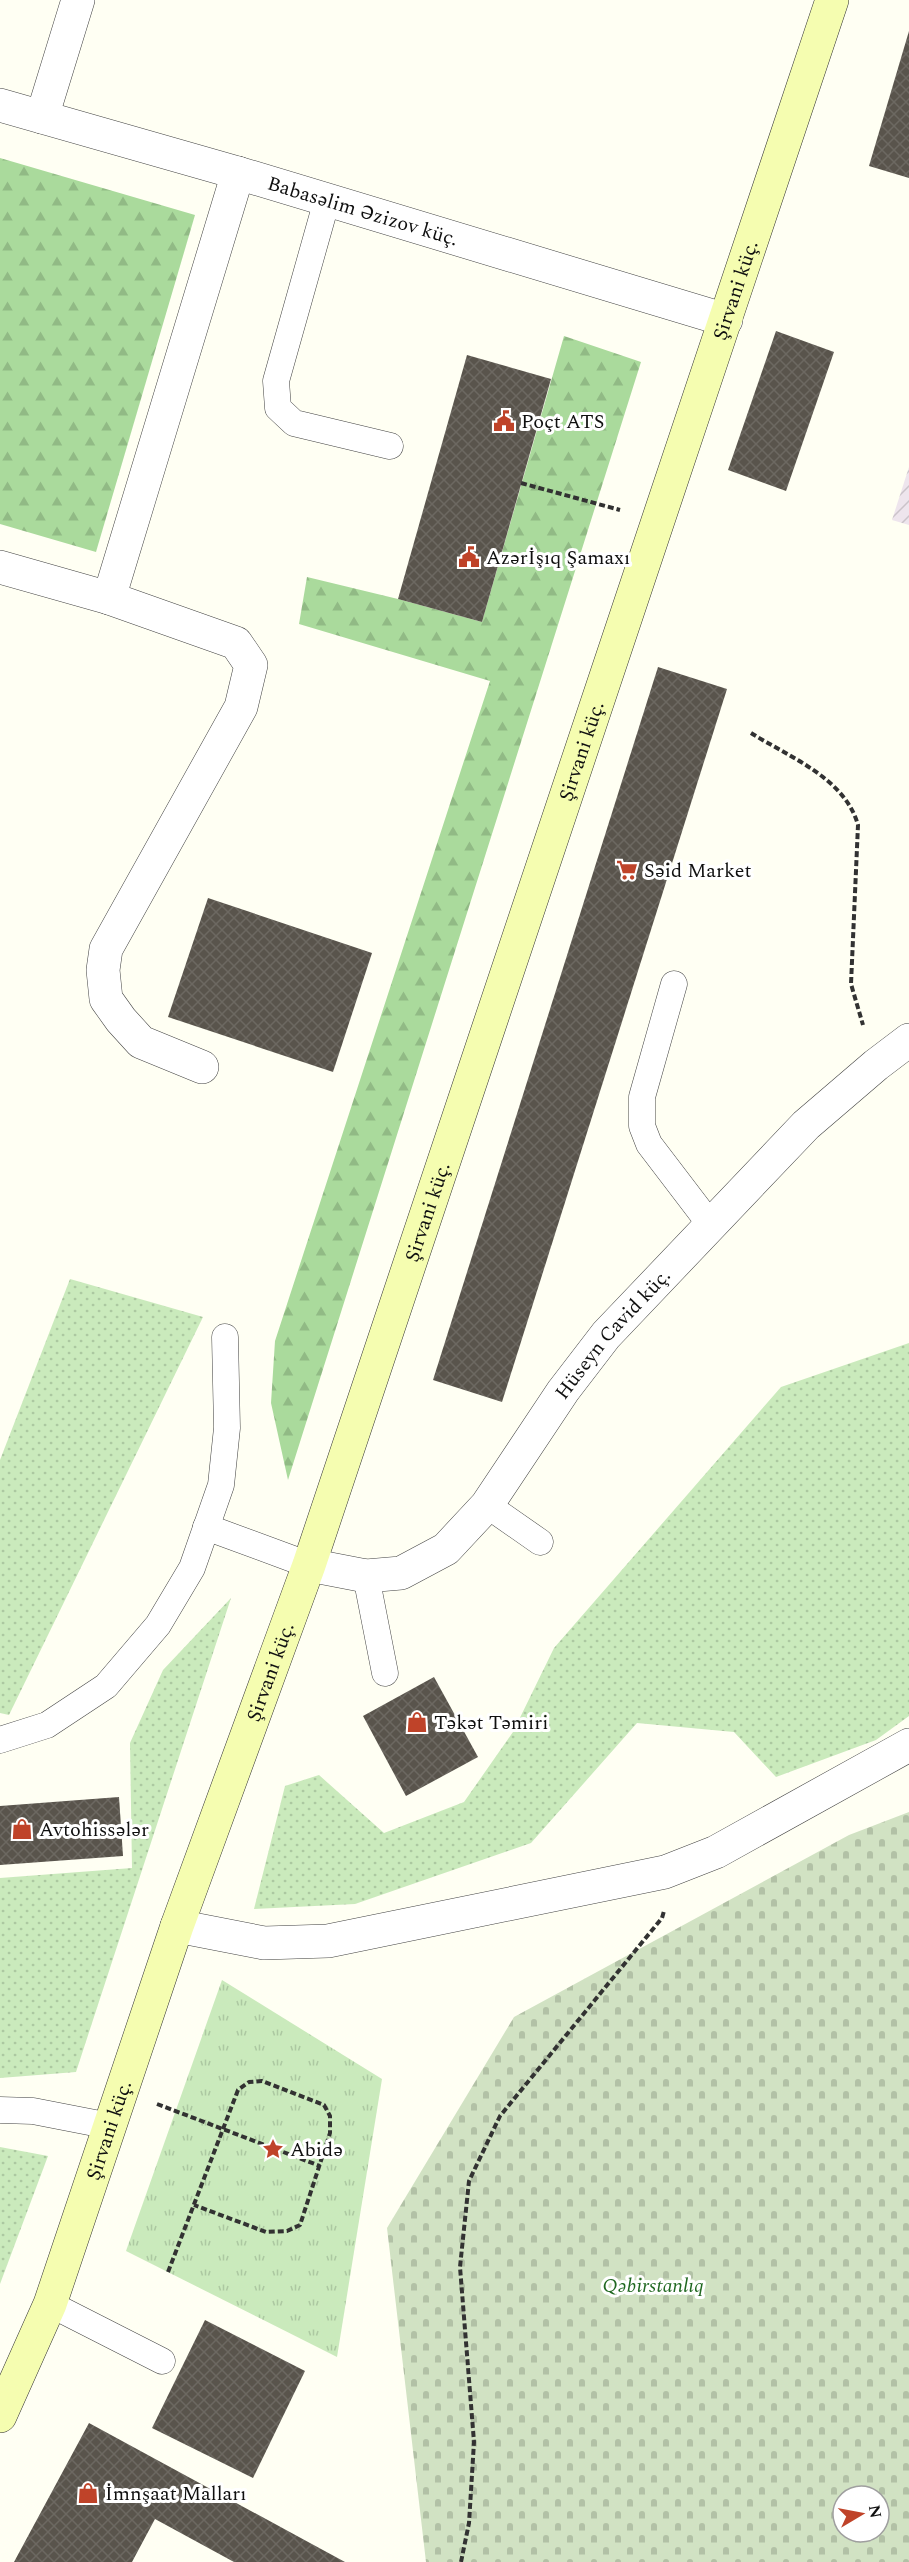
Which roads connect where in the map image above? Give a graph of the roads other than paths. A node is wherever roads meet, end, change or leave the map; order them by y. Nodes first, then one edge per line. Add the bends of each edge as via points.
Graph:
1 (78, 0) edge
2 (832, 0) edge
3 (0, 105) edge
4 (42, 117) junction
5 (238, 173) junction
6 (327, 200) junction
7 (726, 320) junction
8 (390, 446) dead end
9 (0, 567) edge
10 (109, 598) junction
11 (674, 984) dead end
12 (909, 1040) edge
13 (202, 1067) dead end
14 (710, 1224) junction
15 (225, 1337) dead end
16 (487, 1505) junction
17 (206, 1527) junction
18 (540, 1542) dead end
19 (309, 1565) junction
20 (366, 1576) junction
21 (385, 1672) dead end
22 (0, 1740) edge
23 (909, 1745) edge
24 (177, 1926) junction
25 (0, 2110) edge
26 (110, 2126) junction
27 (50, 2304) junction
28 (162, 2361) dead end
29 (0, 2416) edge

1 - 4 street
2 - 7 main road, Şirvani küç.
3 - 4 street, Babasəlim Əzizov küç.
4 - 5 street, Babasəlim Əzizov küç.
5 - 6 street, Babasəlim Əzizov küç.
5 - 10 street
6 - 7 street, Babasəlim Əzizov küç.
6 - 8 lane via 276,381 278,408 294,423
7 - 19 main road, Şirvani küç.
9 - 10 street
10 - 13 street via 236,643 251,664 241,707 106,949 103,970 106,999 141,1042
11 - 14 lane via 642,1097 642,1126 649,1144
12 - 14 street, Hüseyn Cavid küç. via 806,1125
14 - 16 street, Hüseyn Cavid küç. via 606,1335 563,1391
15 - 17 lane via 227,1428 221,1485
16 - 18 lane
16 - 20 street, Hüseyn Cavid küç. via 446,1549 401,1573
17 - 19 lane
17 - 22 lane via 192,1568 158,1625 106,1686 48,1725
19 - 20 street, Hüseyn Cavid küç.
19 - 24 main road, Şirvani küç.
20 - 21 lane
23 - 24 street via 716,1852 665,1872 328,1941 264,1943
24 - 26 main road, Şirvani küç.
25 - 26 lane via 33,2111
26 - 27 main road, Şirvani küç.
27 - 28 lane
27 - 29 main road, Şirvani küç.

